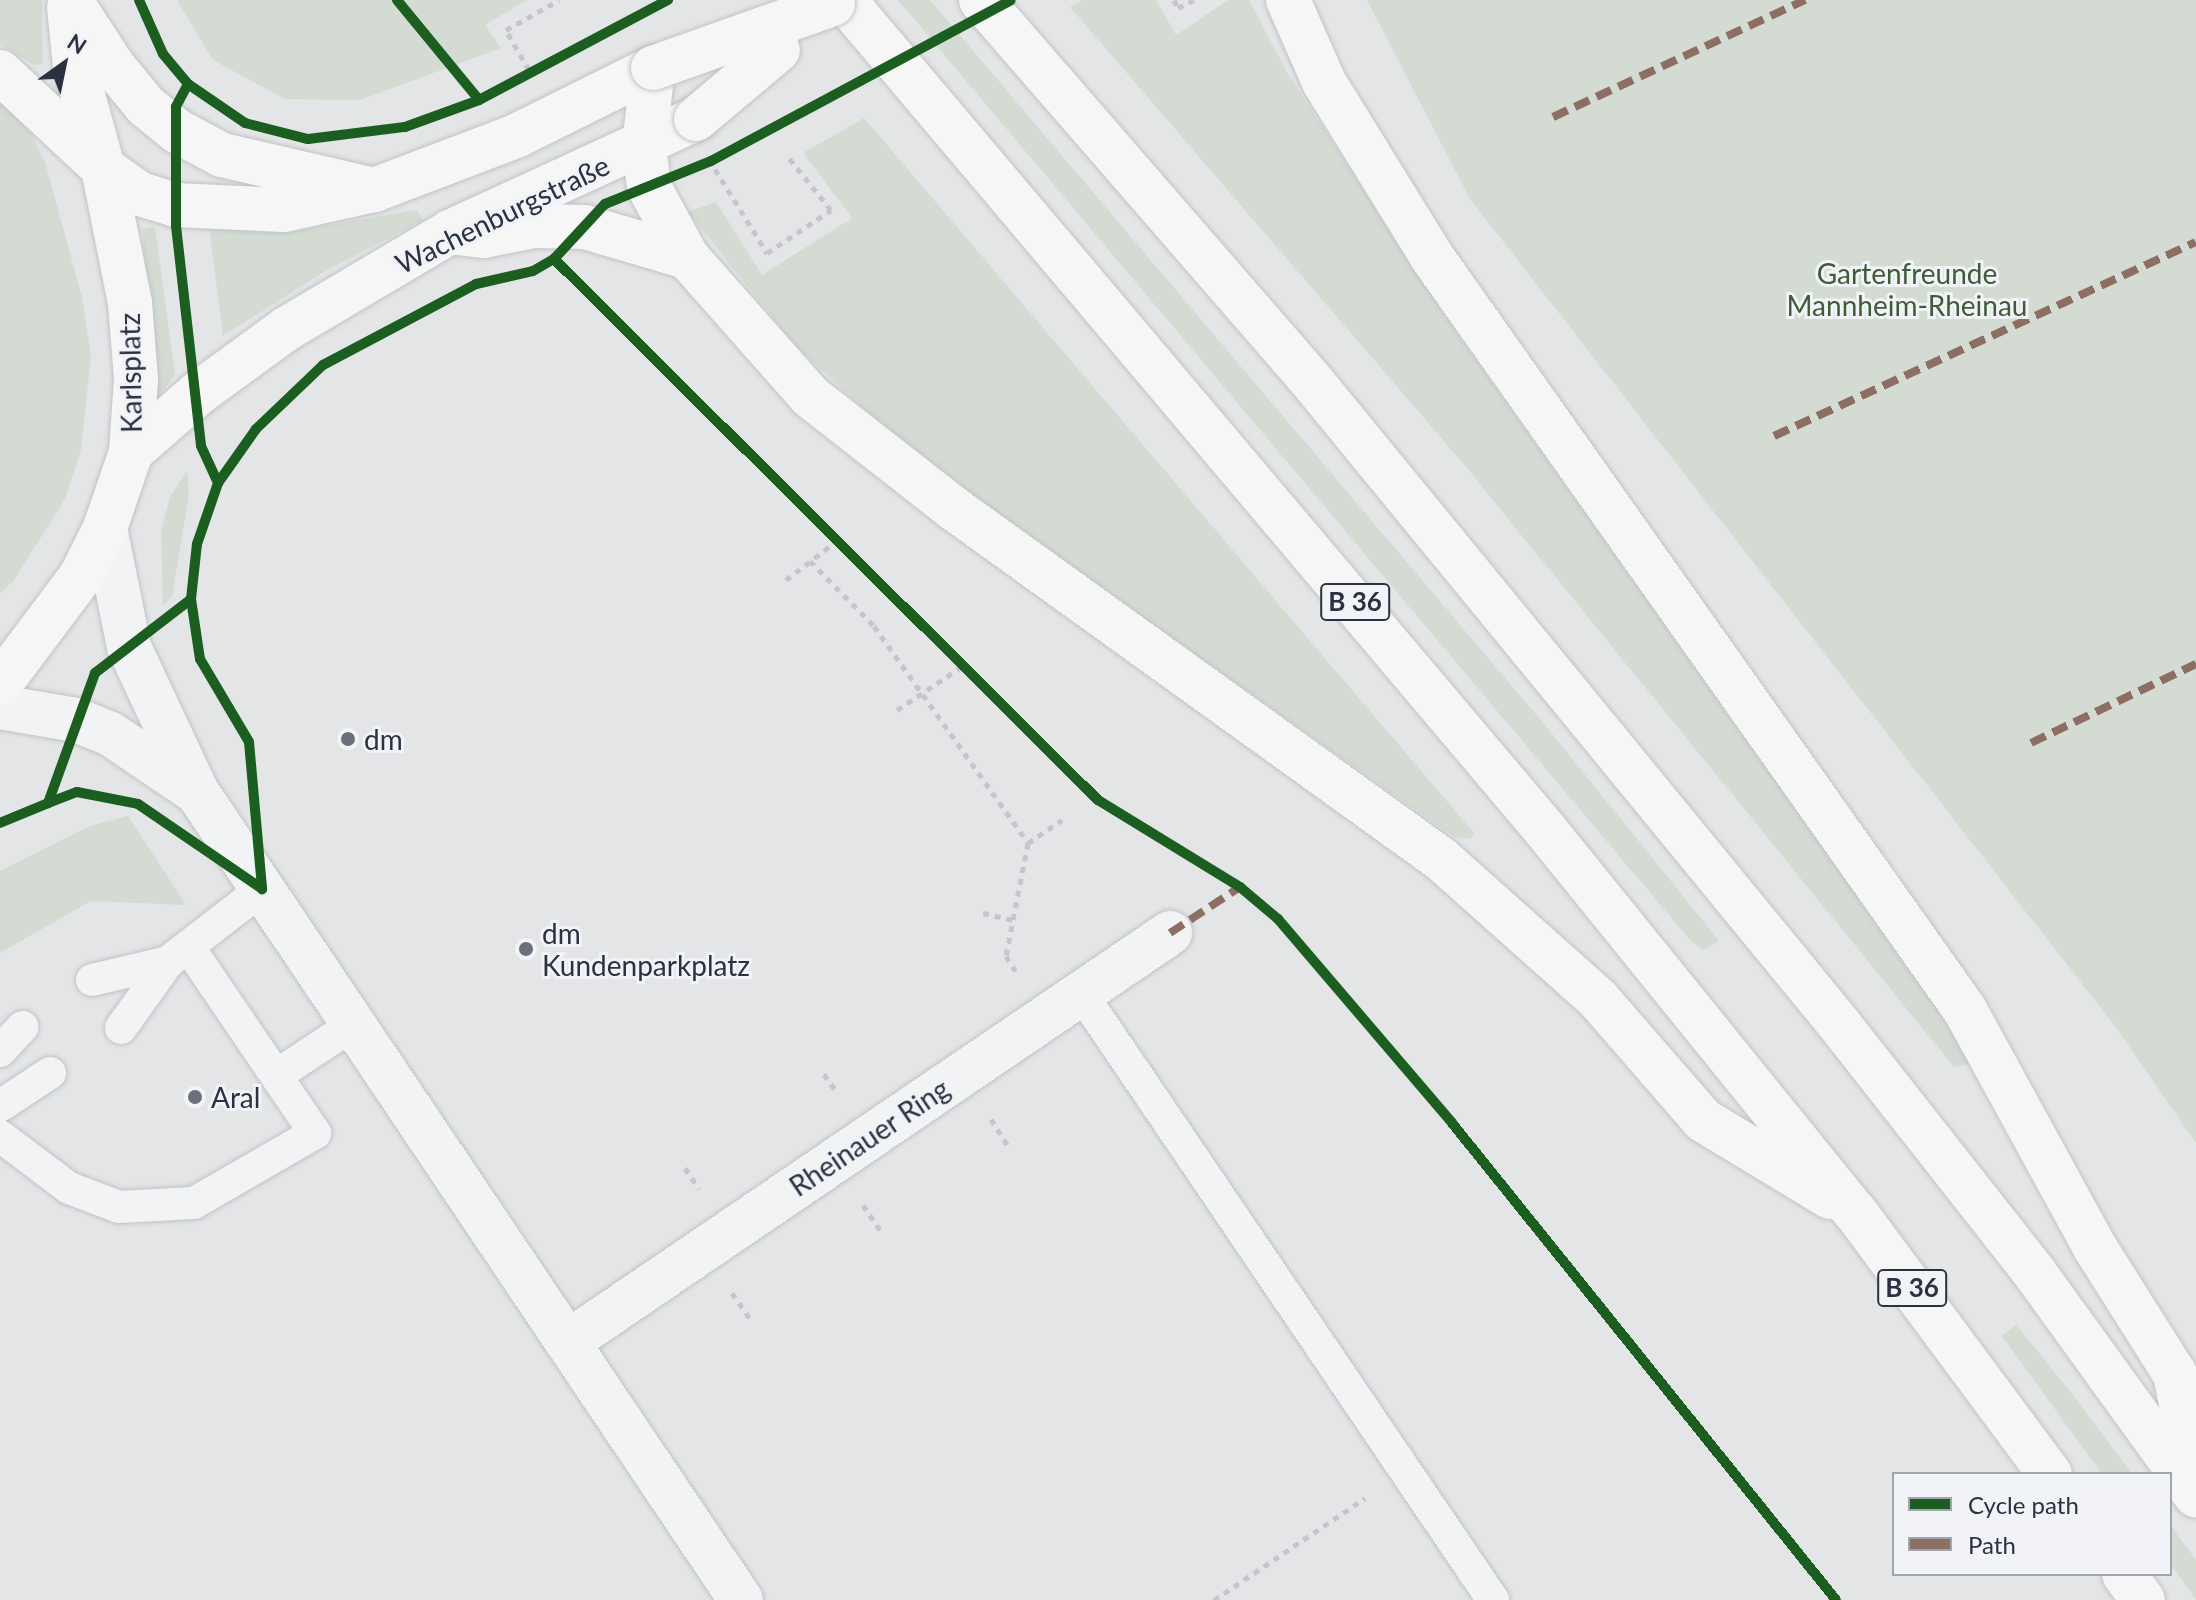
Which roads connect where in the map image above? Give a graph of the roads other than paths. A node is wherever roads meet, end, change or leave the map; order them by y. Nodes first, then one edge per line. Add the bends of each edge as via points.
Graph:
1 (69, 0) edge
2 (981, 0) edge
3 (1288, 0) edge
4 (839, 1) edge
5 (653, 68) junction
6 (0, 72) edge
7 (644, 146) junction
8 (103, 168) junction
9 (374, 190) junction
10 (450, 232) junction
11 (687, 257) junction
12 (131, 452) junction
13 (105, 528) junction
14 (0, 684) edge
15 (0, 707) edge
16 (197, 792) junction
17 (262, 889) junction
18 (1170, 933) dead end
19 (179, 956) junction
20 (92, 980) dead end
21 (1064, 1005) junction
22 (354, 1024) junction
23 (22, 1027) dead end
24 (121, 1028) dead end
25 (0, 1051) edge
26 (50, 1073) dead end
27 (277, 1075) junction
28 (0, 1106) edge
29 (0, 1136) edge
30 (1856, 1213) junction
31 (568, 1342) junction
32 (2049, 1472) edge
33 (2196, 1478) edge
34 (2196, 1496) edge
35 (2125, 1576) edge
36 (741, 1600) edge
37 (1493, 1600) edge
38 (2143, 1600) edge

1 - 8 main road, Karlsplatz via 75,66
1 - 9 main road via 121,76 177,131 222,155
2 - 34 main road via 1310,379 1839,1024 2034,1272
3 - 33 main road via 1324,82 1432,257 1965,1010 2094,1246 2175,1374
4 - 5 main road, bridge
4 - 7 main road, Wachenburgstraße, bridge via 696,119
4 - 30 main road, B 36 via 1318,557
5 - 7 main road
5 - 9 main road via 516,136
6 - 8 main road
7 - 10 main road, Wachenburgstraße
7 - 11 main road via 649,187
8 - 9 main road via 140,194 175,205 284,210
8 - 12 main road, Karlsplatz via 130,303 136,379
10 - 11 main road via 484,236 534,226 585,227
10 - 12 main road, Wachenburgstraße via 286,329 197,394
11 - 30 main road via 811,397 953,508 1441,859 1598,999 1703,1120
12 - 13 main road, Karlsplatz
13 - 14 main road, Karlsplatz via 51,623
13 - 16 street via 129,647
15 - 16 street via 76,720 109,733
16 - 17 street
17 - 19 lane
17 - 22 street
18 - 21 street, Rheinauer Ring
19 - 20 lane
19 - 24 lane
19 - 27 lane
21 - 31 street, Rheinauer Ring
21 - 37 lane via 1405,1471
22 - 27 lane
22 - 31 street
23 - 25 lane
26 - 28 lane
27 - 29 lane via 315,1133 194,1203 119,1207 69,1188
30 - 32 main road, B 36
31 - 36 street
35 - 38 main road

